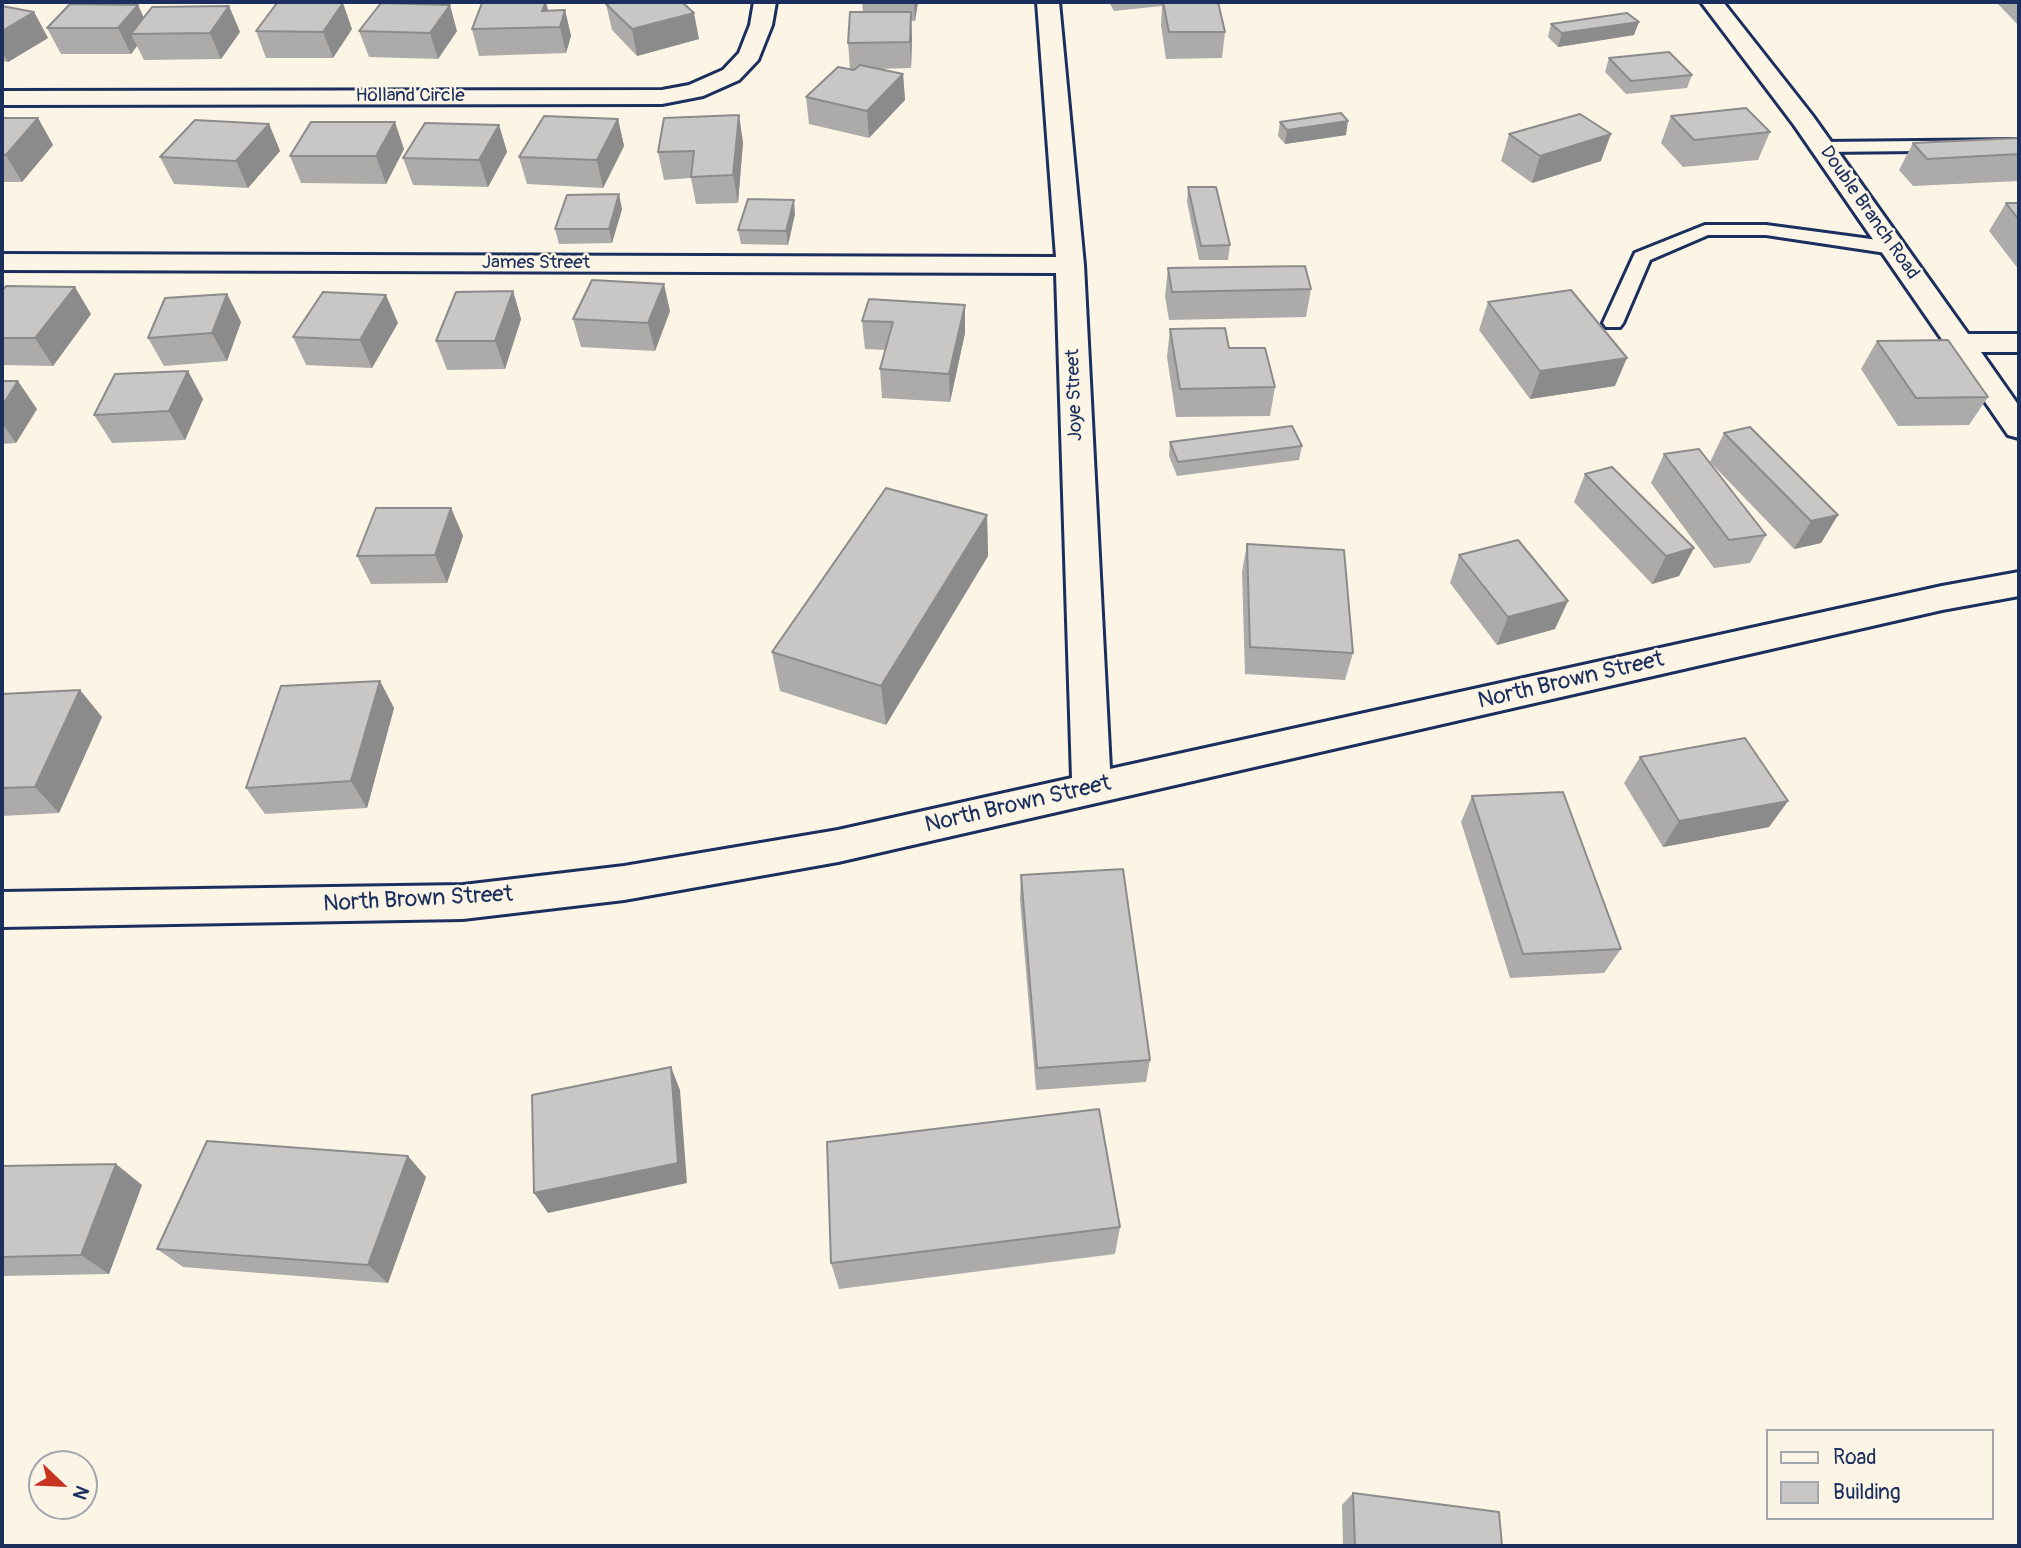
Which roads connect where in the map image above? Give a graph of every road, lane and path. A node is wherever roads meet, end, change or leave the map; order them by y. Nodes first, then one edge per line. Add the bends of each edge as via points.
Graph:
1 (765, 2) edge
2 (1048, 2) edge
3 (1712, 2) edge
4 (2, 98) edge
5 (2019, 145) edge
6 (1823, 148) junction
7 (1893, 248) junction
8 (2, 262) edge
9 (1070, 265) junction
10 (1613, 323) dead end
11 (1960, 343) junction
12 (2019, 343) edge
13 (2019, 428) edge
14 (2019, 584) edge
15 (1092, 789) junction
16 (2, 910) edge

1 - 4 street, Holland Circle via 750,55 730,75 695,91 662,97
2 - 9 street, Joye Street
3 - 6 street, Double Branch Road
5 - 6 lane
6 - 7 street, Double Branch Road
7 - 10 lane via 1766,230 1705,230 1642,257
7 - 11 street, Double Branch Road
8 - 9 street, James Street
9 - 15 street, Joye Street
11 - 12 street
11 - 13 street, Double Branch Road
14 - 15 street, North Brown Street
15 - 16 street, North Brown Street via 838,846 624,883 463,902

